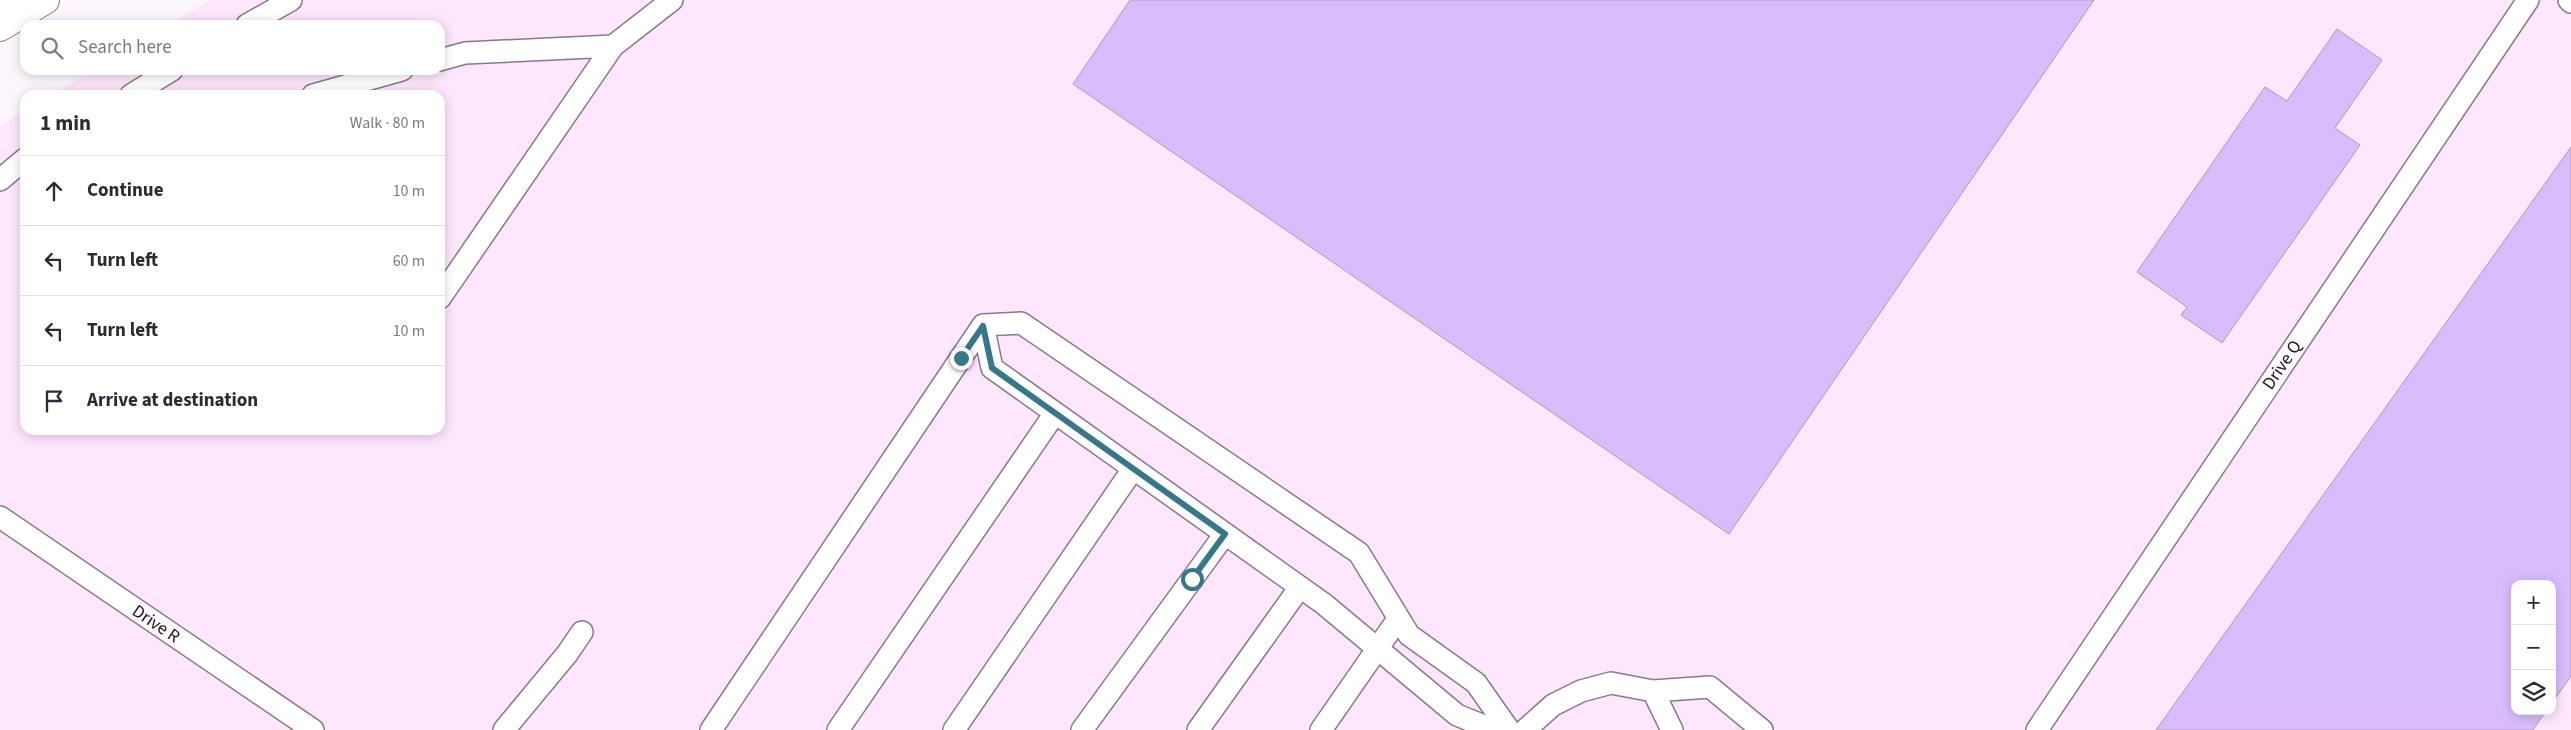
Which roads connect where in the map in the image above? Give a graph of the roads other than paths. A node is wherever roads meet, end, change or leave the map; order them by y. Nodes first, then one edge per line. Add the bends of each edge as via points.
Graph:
1 (16, 0) edge
2 (45, 0) edge
3 (291, 0) edge
4 (672, 0) edge
5 (2528, 0) edge
6 (0, 10) edge
7 (256, 20) edge
8 (0, 27) edge
9 (613, 46) junction
10 (445, 59) edge
11 (164, 75) edge
12 (384, 75) edge
13 (139, 90) edge
14 (331, 90) edge
15 (20, 163) edge
16 (0, 180) edge
17 (445, 291) edge
18 (983, 326) junction
19 (1055, 413) junction
20 (1133, 468) junction
21 (0, 517) edge
22 (1225, 534) junction
23 (1300, 587) junction
24 (1398, 619) junction
25 (582, 632) dead end
26 (1377, 650) junction
27 (1653, 691) junction
28 (313, 730) edge
29 (504, 730) edge
30 (710, 730) edge
31 (838, 730) edge
32 (954, 730) edge
33 (1082, 730) edge
34 (1198, 730) edge
35 (1321, 730) edge
36 (1494, 730) edge
37 (1509, 730) edge
38 (1525, 730) edge
39 (1672, 730) edge
40 (1762, 730) edge
41 (2037, 730) edge

1 - 6 main road
2 - 8 main road
3 - 7 lane
4 - 9 lane
5 - 41 lane, Drive Q
9 - 10 lane via 465,53
9 - 17 lane
11 - 13 lane
12 - 14 lane
15 - 16 lane
18 - 19 lane via 992,368
18 - 24 lane via 1021,323 1359,553
18 - 30 lane
19 - 20 lane
19 - 31 lane
20 - 22 lane
20 - 32 lane
21 - 28 lane, Drive R
22 - 23 lane
22 - 33 lane
23 - 26 lane
23 - 34 lane
24 - 26 lane
24 - 37 lane via 1409,635 1476,683
25 - 29 lane
26 - 35 lane
26 - 36 lane via 1457,715
27 - 38 lane via 1612,683 1581,691 1553,704
27 - 39 lane
27 - 40 lane via 1710,687

